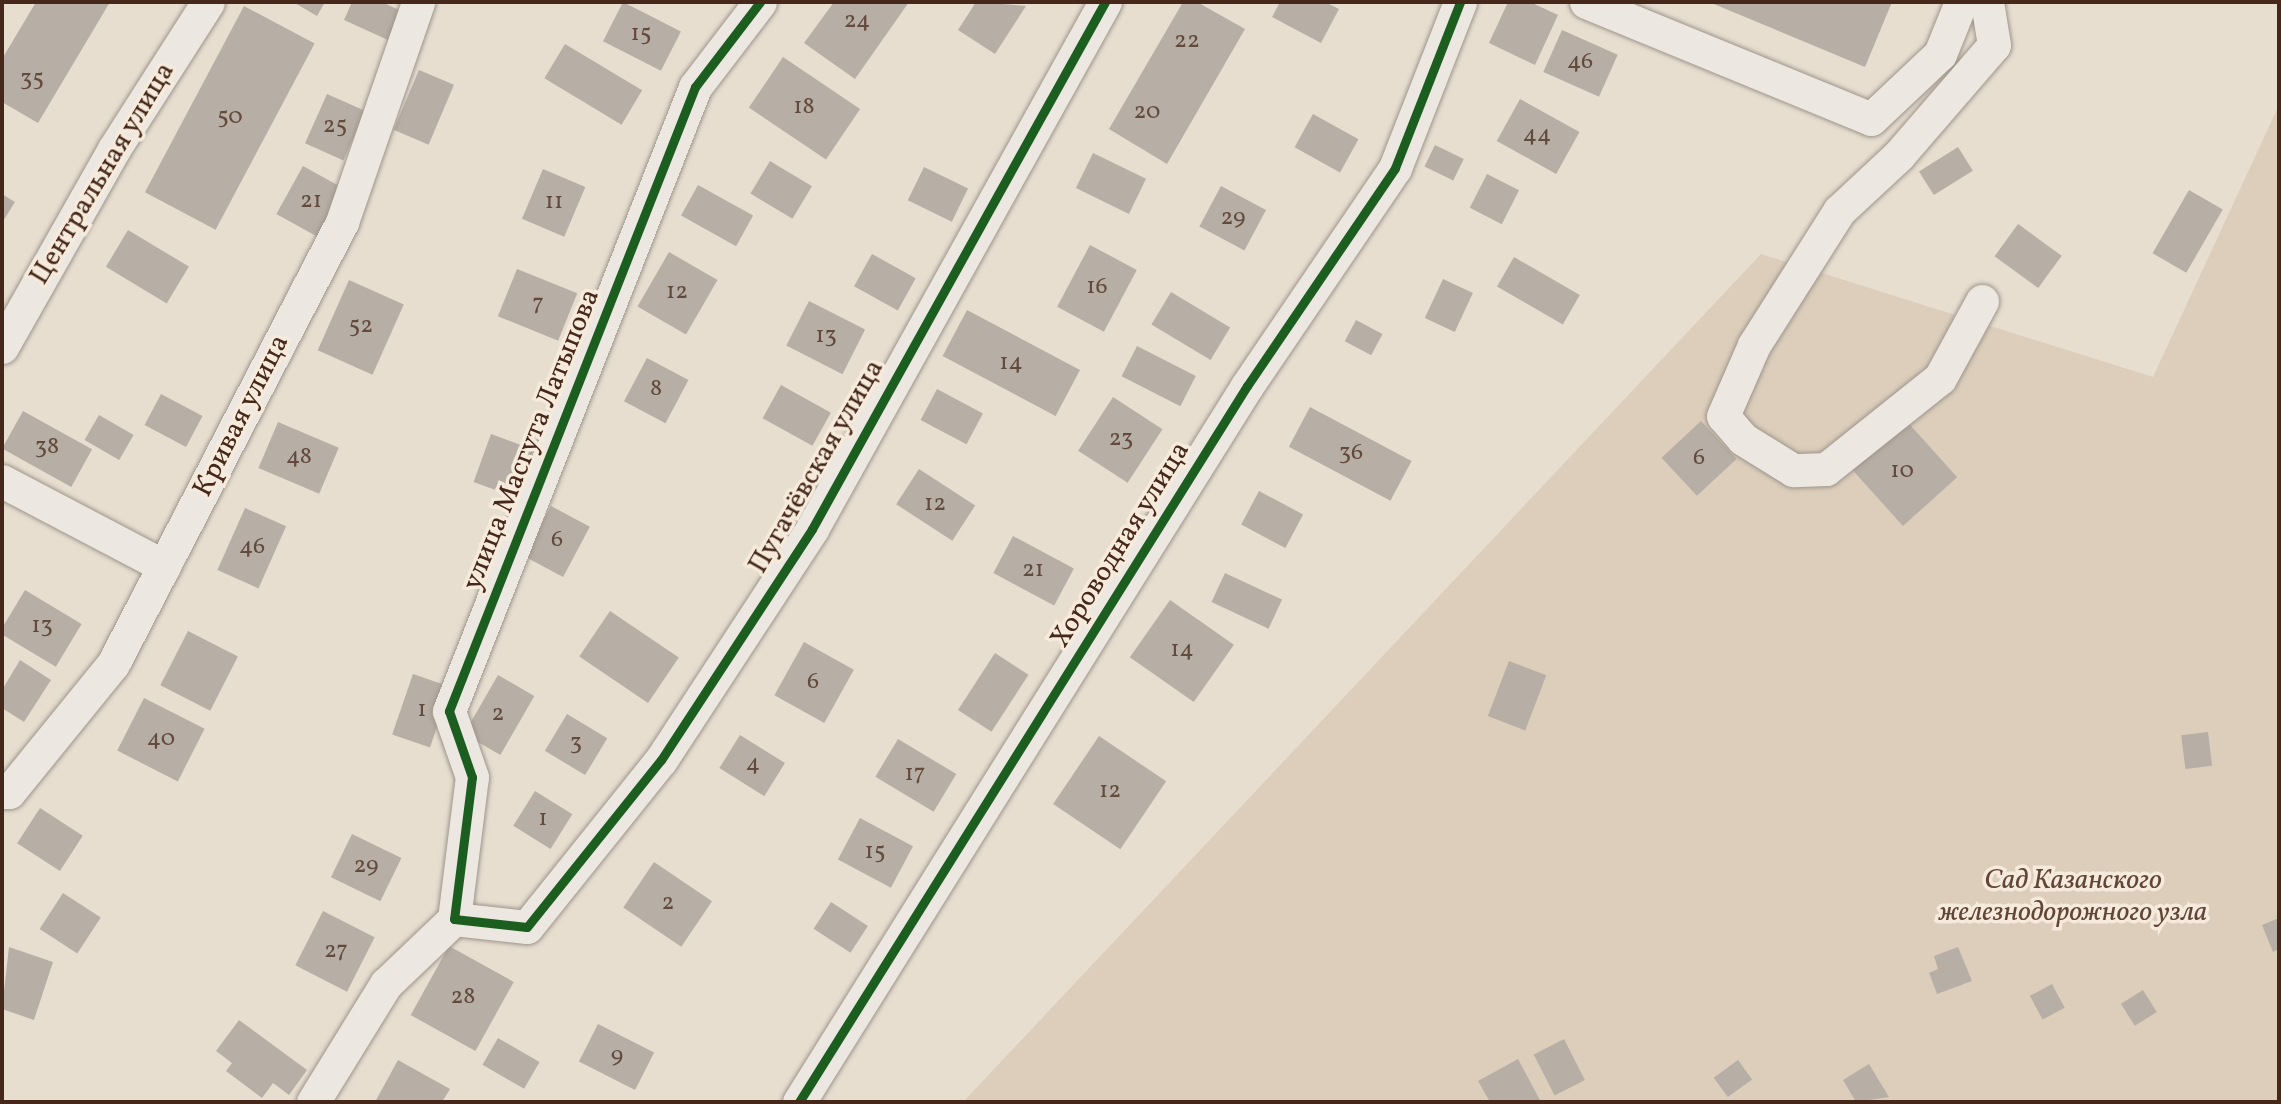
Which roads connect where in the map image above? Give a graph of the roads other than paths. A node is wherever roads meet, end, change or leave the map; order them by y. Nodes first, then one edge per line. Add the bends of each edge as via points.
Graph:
1 (208, 2) edge
2 (418, 2) edge
3 (760, 2) edge
4 (1105, 2) edge
5 (1460, 2) edge
6 (1586, 2) edge
7 (1961, 2) edge
8 (1987, 2) edge
9 (1982, 301) dead end
10 (2, 347) edge
11 (2, 481) edge
12 (164, 566) junction
13 (2, 792) edge
14 (454, 919) junction
15 (313, 1102) edge
16 (799, 1102) edge

1 - 10 street, Центральная улица via 114,149
2 - 12 street, Кривая улица via 342,222
3 - 14 street, улица Масгута Латыпова via 695,87 449,711 472,777
4 - 14 street, Пугачёвская улица via 812,529 661,760 527,927
5 - 16 street, Хороводная улица via 1395,168 1247,386
6 - 7 street via 1871,119 1940,54
8 - 9 street via 1994,45 1899,155 1839,211 1755,345 1723,416 1743,439 1793,470 1826,469 1940,379
11 - 12 street
12 - 13 street, Кривая улица via 113,664 9,792
14 - 15 street via 386,984

